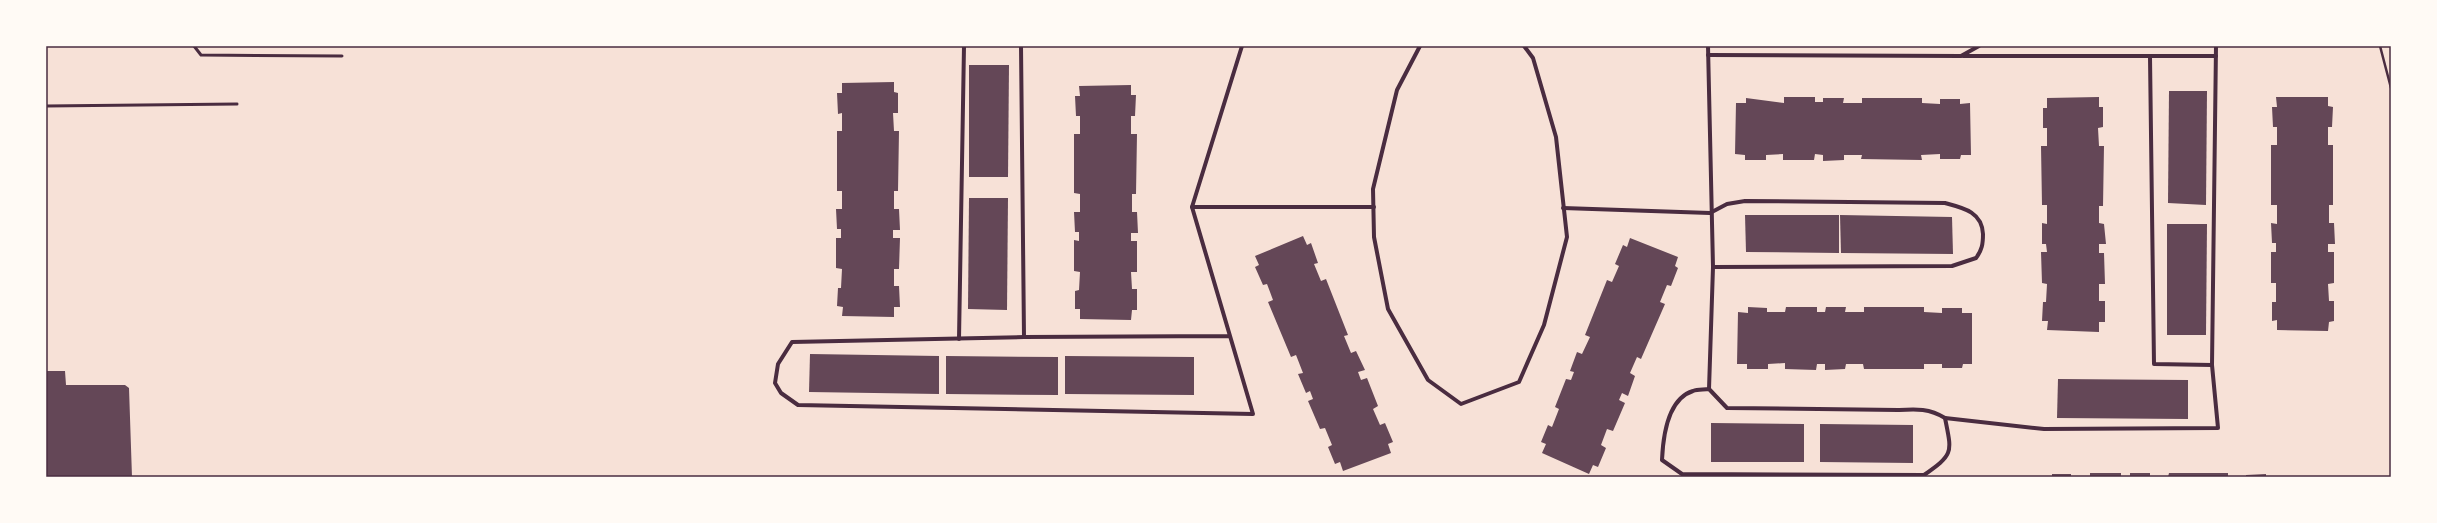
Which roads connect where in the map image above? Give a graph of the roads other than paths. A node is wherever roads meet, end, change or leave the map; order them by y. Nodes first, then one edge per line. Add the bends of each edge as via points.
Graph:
1 (194, 46) edge
2 (964, 46) edge
3 (1021, 46) edge
4 (1242, 46) edge
5 (1420, 46) edge
6 (1524, 46) edge
7 (1708, 46) edge
8 (1979, 46) edge
9 (2216, 46) edge
10 (1708, 55) junction
11 (342, 56) dead end
12 (1961, 56) junction
13 (2216, 56) junction
14 (2150, 57) junction
15 (237, 104) dead end
16 (46, 106) edge
17 (1192, 206) junction
18 (1374, 207) junction
19 (1563, 208) junction
20 (1710, 213) junction
21 (1713, 267) junction
22 (1230, 336) junction
23 (1024, 337) junction
24 (959, 339) junction
25 (2212, 365) junction
26 (1709, 389) junction
27 (1945, 418) junction

1 - 11 lane via 201,55
2 - 24 street
3 - 23 street
4 - 17 street
5 - 18 street via 1397,90 1373,190
6 - 19 street via 1533,58 1556,137
7 - 10 street
8 - 12 street
9 - 13 street
10 - 12 street
10 - 20 street
12 - 14 street
13 - 14 street
13 - 25 street
14 - 25 street via 2154,364
15 - 16 lane
17 - 18 street
17 - 22 street
18 - 19 street via 1374,237 1388,309 1428,380 1461,404 1519,382 1544,325 1567,237
19 - 20 street
20 - 21 street
20 - 21 street via 1727,204 1745,201 1945,203 1970,211 1979,218 1983,227 1983,246 1976,258 1952,266
21 - 26 street
22 - 23 street
22 - 24 street via 1253,414 798,405 781,393 775,383 778,364 792,342
23 - 24 street
25 - 27 street via 2218,428 2044,429
26 - 27 street via 1727,408 1920,408 1934,411
26 - 27 street via 1692,391 1678,402 1664,433 1662,460 1682,474 1924,475 1945,460 1950,446

